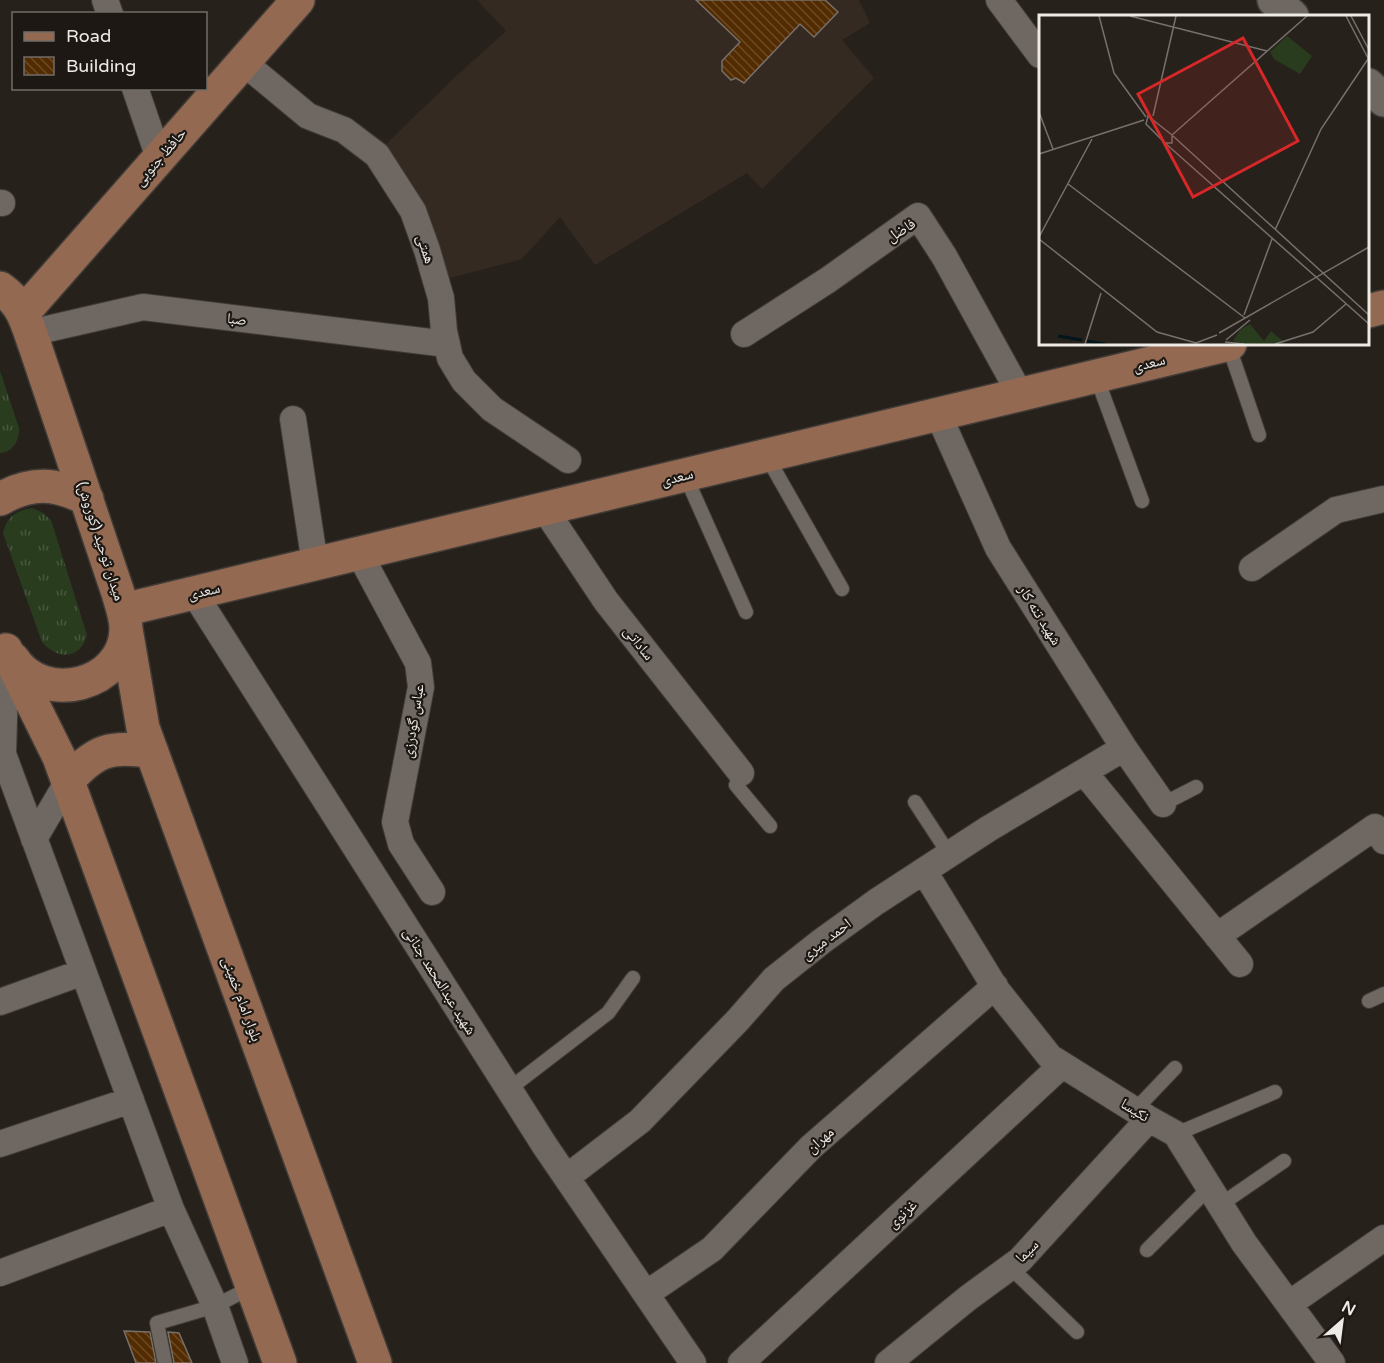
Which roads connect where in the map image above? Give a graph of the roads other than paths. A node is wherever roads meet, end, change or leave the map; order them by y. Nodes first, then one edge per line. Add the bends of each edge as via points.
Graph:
1 (298, 0) edge
2 (999, 0) edge
3 (1274, 0) edge
4 (1291, 15) edge
5 (1039, 52) edge
6 (243, 62) junction
7 (1369, 86) edge
8 (136, 90) edge
9 (1384, 100) edge
10 (159, 158) junction
11 (0, 288) edge
12 (26, 323) junction
13 (744, 334) dead end
14 (447, 344) junction
15 (1214, 345) edge
16 (1096, 376) junction
17 (1020, 394) junction
18 (938, 414) junction
19 (293, 419) dead end
20 (64, 432) junction
21 (1259, 435) dead end
22 (766, 455) junction
23 (568, 460) dead end
24 (685, 475) junction
25 (0, 478) edge
26 (0, 499) edge
27 (87, 499) junction
28 (1384, 499) edge
29 (1142, 501) dead end
30 (544, 508) junction
31 (359, 553) junction
32 (315, 564) junction
33 (1252, 568) dead end
34 (842, 589) dead end
35 (194, 593) junction
36 (746, 612) dead end
37 (125, 620) junction
38 (3, 640) edge
39 (1124, 748) junction
40 (152, 752) junction
41 (1084, 772) junction
42 (741, 773) joint
43 (68, 781) junction
44 (1196, 787) dead end
45 (915, 802) dead end
46 (1163, 804) joint
47 (770, 826) dead end
48 (34, 839) junction
49 (1384, 841) edge
50 (950, 854) junction
51 (924, 871) junction
52 (432, 892) dead end
53 (1217, 936) junction
54 (1240, 964) dead end
55 (83, 972) junction
56 (633, 978) dead end
57 (995, 986) junction
58 (1384, 994) edge
59 (1369, 1001) dead end
60 (0, 1002) edge
61 (1062, 1065) junction
62 (1175, 1068) dead end
63 (508, 1089) junction
64 (1275, 1092) dead end
65 (131, 1100) junction
66 (1142, 1115) junction
67 (1176, 1134) junction
68 (0, 1144) edge
69 (1284, 1161) dead end
70 (567, 1178) junction
71 (1214, 1196) junction
72 (171, 1209) junction
73 (1384, 1238) edge
74 (1147, 1250) dead end
75 (1010, 1267) junction
76 (0, 1273) edge
77 (252, 1287) junction
78 (646, 1294) junction
79 (1289, 1304) junction
80 (215, 1306) junction
81 (1077, 1332) dead end
82 (165, 1363) edge
83 (235, 1363) edge
84 (280, 1363) edge
85 (375, 1363) edge
86 (693, 1363) edge
87 (741, 1363) edge
88 (888, 1363) edge
89 (1332, 1363) edge

1 - 6 main road, حافظ جنوبی
2 - 5 street
3 - 4 street
6 - 10 main road, حافظ جنوبی
6 - 14 street, همتی via 308,116 344,130 377,155 413,211 424,240 441,298
7 - 9 street
8 - 10 street
10 - 12 main road, حافظ جنوبی
11 - 12 main road, میدان توحید (کوروش) via 13,297
12 - 14 street, صبا via 143,307
12 - 20 main road, میدان توحید (کوروش)
13 - 17 street, فاضل via 918,216 944,255
14 - 23 street, همتی via 450,358 464,381 492,409
15 - 16 main road, سعدی
15 - 21 lane
16 - 17 main road, سعدی
16 - 29 lane
17 - 18 main road, سعدی
18 - 22 main road, سعدی
18 - 39 street, شهید تنه کار via 998,548
19 - 32 street
20 - 25 main road via 46,461 13,477
20 - 27 main road, میدان توحید (کوروش)
22 - 24 main road, سعدی
22 - 34 lane
24 - 30 main road, سعدی
24 - 36 lane
26 - 27 main road via 16,491 44,486 63,488
27 - 37 main road, میدان توحید (کوروش)
28 - 33 street via 1336,510
30 - 31 main road, سعدی
30 - 42 street, ساداتی via 606,601
31 - 32 main road, سعدی
31 - 52 street, عباس گودرزی via 418,663 421,687 395,822 401,844
32 - 35 main road, سعدی
35 - 37 main road, سعدی
35 - 63 street, شهید عبدالمحمد جنانی
37 - 38 main road via 121,649 110,666 93,679 74,686 54,686 34,679 18,667
37 - 40 main road, بلوار امام خمینی via 143,728
38 - 43 main road
38 - 48 street via 3,754
39 - 41 street, احمد میری
39 - 46 street, شهید تنه کار
40 - 43 main road via 123,748 100,754
40 - 85 main road, بلوار امام خمینی
41 - 50 street, احمد میری
41 - 53 street
42 - 47 lane via 736,785
43 - 48 street
43 - 77 main road
44 - 46 lane
45 - 50 lane
48 - 55 street
49 - 53 street via 1375,827
50 - 51 street, احمد میری
51 - 57 street, نکیسا
51 - 70 street, احمد میری via 774,979 640,1121
53 - 54 street
55 - 60 street
55 - 65 street
56 - 63 lane via 608,1013
57 - 61 street, نکیسا via 1050,1057
57 - 78 street, مهران via 811,1147 711,1249
58 - 59 lane
61 - 66 street, نکیسا
61 - 87 street, غزنوی
62 - 66 lane
63 - 70 street, شهید عبدالمحمد جنانی
64 - 67 lane
65 - 68 street
65 - 72 street
66 - 67 street, نکیسا
66 - 75 street, سیما
67 - 71 street, نکیسا
69 - 71 lane
70 - 78 street, شهید عبدالمحمد جنانی
71 - 74 lane
71 - 79 street, نکیسا
72 - 76 street
72 - 80 street
73 - 79 street
75 - 81 lane
75 - 88 street, سیما
77 - 80 lane
77 - 84 main road
78 - 86 street, شهید عبدالمحمد جنانی
79 - 89 street, نکیسا
80 - 82 lane via 157,1323
80 - 83 street

